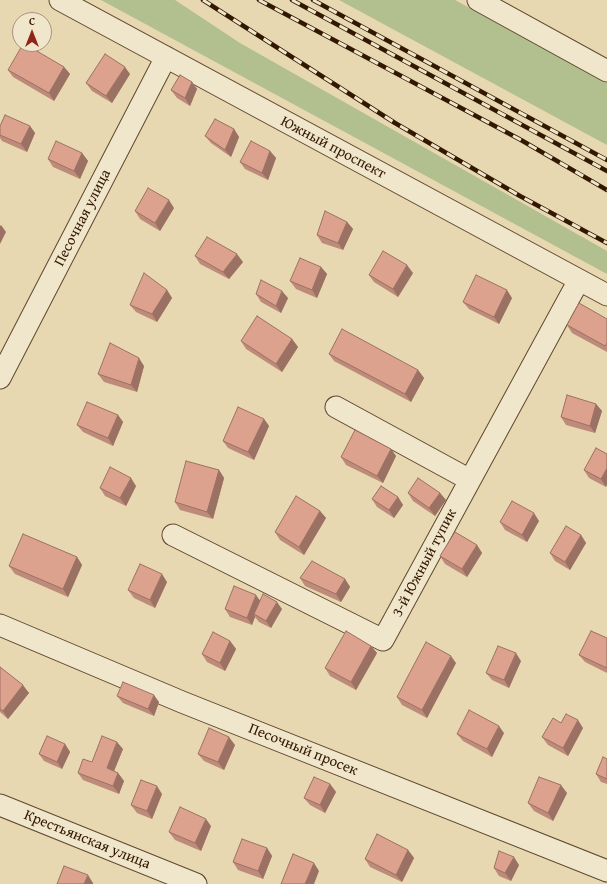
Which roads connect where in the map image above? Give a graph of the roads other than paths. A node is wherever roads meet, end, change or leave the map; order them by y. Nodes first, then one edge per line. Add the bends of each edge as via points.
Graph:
1 (60, 0) edge
2 (478, 0) edge
3 (166, 57) junction
4 (607, 71) edge
5 (578, 280) junction
6 (607, 295) edge
7 (0, 378) edge
8 (336, 407) dead end
9 (470, 480) junction
10 (174, 535) dead end
11 (0, 625) edge
12 (0, 805) edge
13 (607, 871) edge
14 (196, 884) edge

1 - 3 street, Южный проспект
2 - 4 street
3 - 5 street, Южный проспект
3 - 7 street, Песочная улица
5 - 6 street, Южный проспект
5 - 9 street, 3-й Южный тупик
8 - 9 street
9 - 10 street, 3-й Южный тупик via 383,640
11 - 13 street, Песочный просек via 182,702
12 - 14 street, Крестьянская улица

